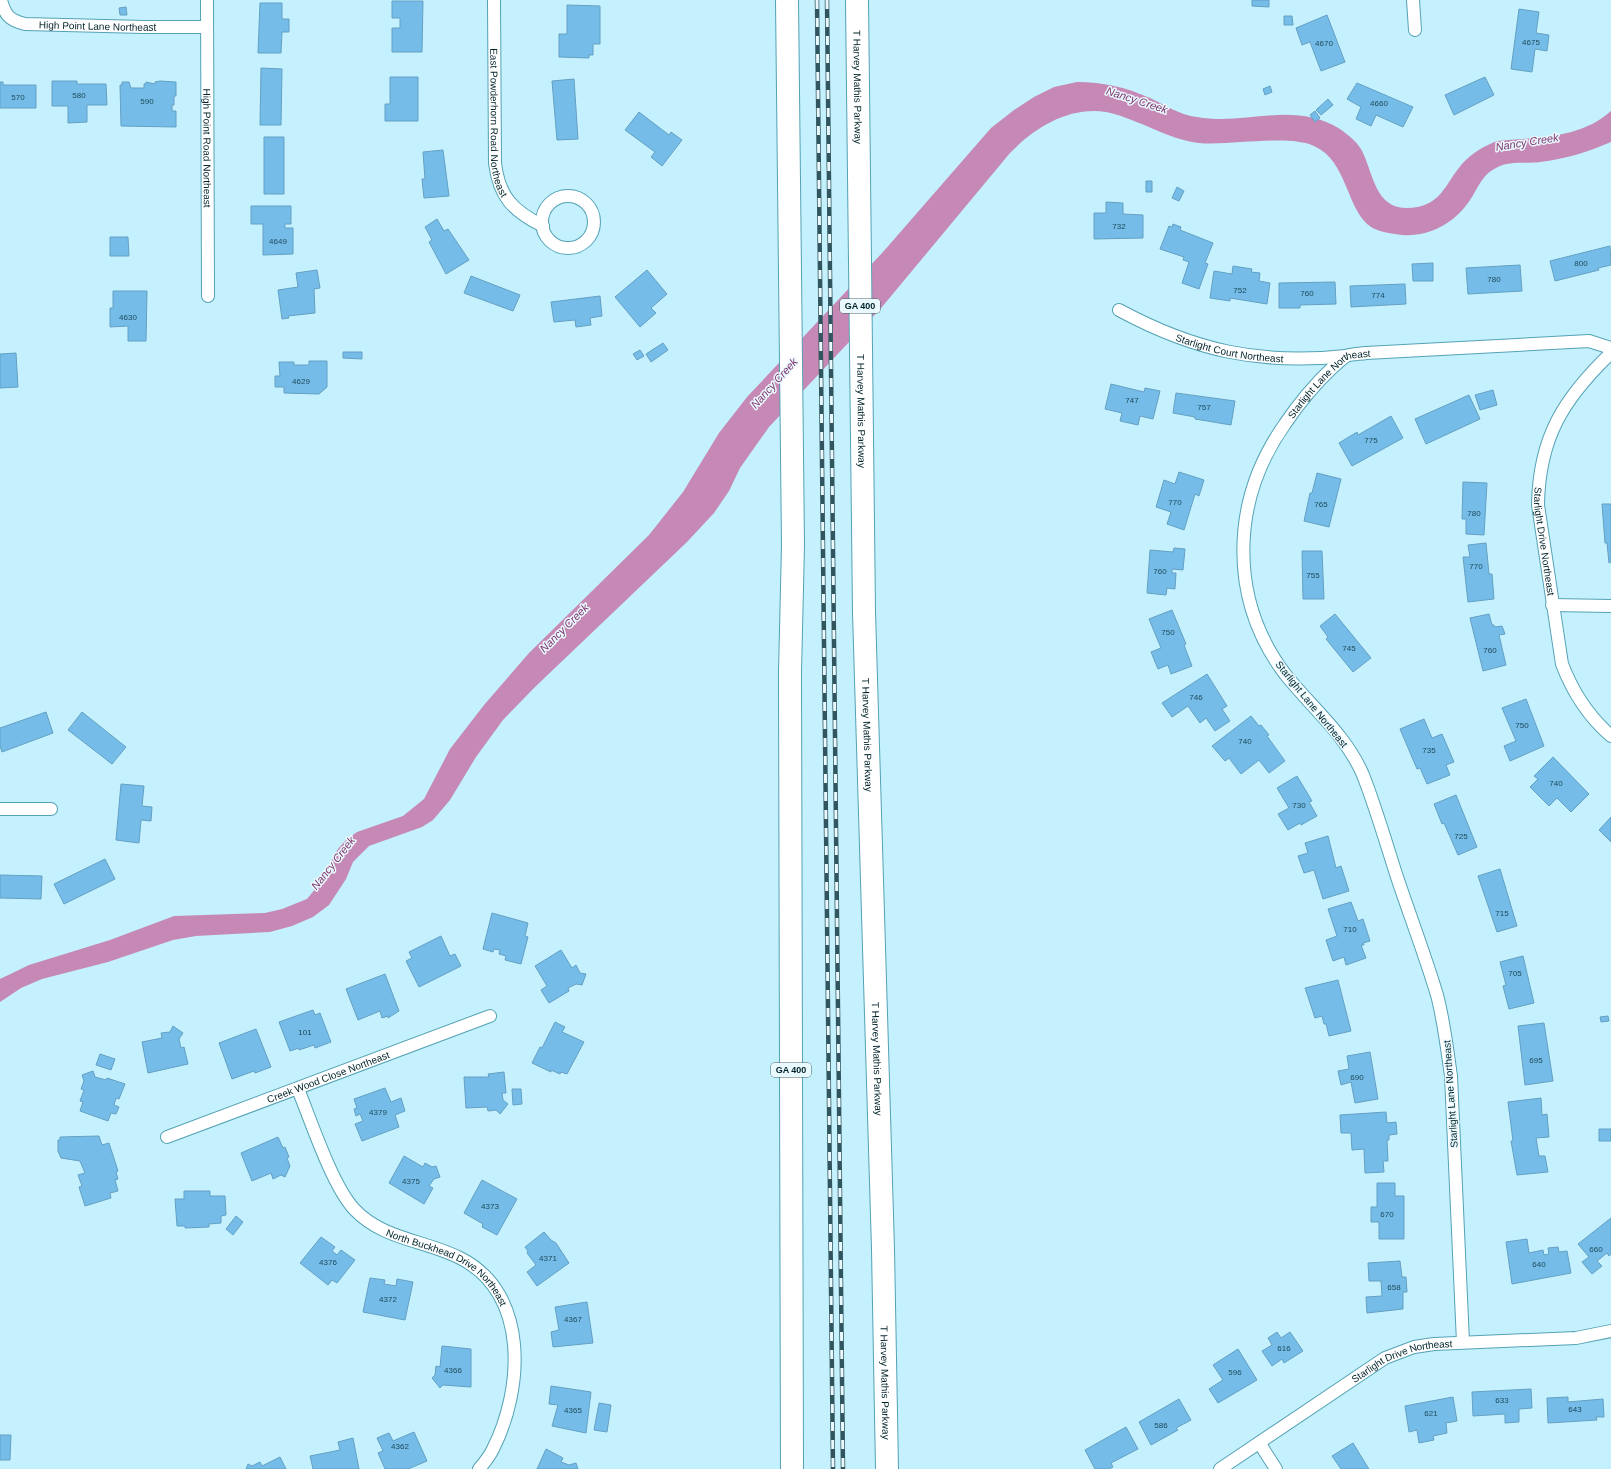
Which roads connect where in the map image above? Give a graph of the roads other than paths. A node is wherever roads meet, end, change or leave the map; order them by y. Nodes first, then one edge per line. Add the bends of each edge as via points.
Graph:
1 (1, 0) edge
2 (208, 0) edge
3 (494, 0) edge
4 (787, 0) edge
5 (857, 0) edge
6 (1413, 0) edge
7 (207, 27) junction
8 (1414, 30) dead end
9 (542, 226) junction
10 (208, 296) dead end
11 (1119, 310) dead end
12 (1611, 348) edge
13 (1611, 353) edge
14 (1346, 356) junction
15 (1552, 605) junction
16 (1611, 606) edge
17 (1611, 736) edge
18 (0, 808) edge
19 (50, 809) dead end
20 (490, 1016) dead end
21 (298, 1089) junction
22 (167, 1137) dead end
23 (1611, 1331) edge
24 (1463, 1342) junction
25 (1260, 1444) junction
26 (479, 1469) edge
27 (792, 1469) edge
28 (887, 1469) edge
29 (1220, 1469) edge
30 (1276, 1469) edge

1 - 7 street, High Point Lane Northeast via 5,14 14,21 25,24
2 - 7 street, High Point Road Northeast
3 - 9 street, East Powderhorn Road Northeast via 497,177 506,198 521,215
4 - 27 highway, GA 400 via 793,545 790,672
5 - 28 highway, T Harvey Mathis Parkway / GA 400 via 864,612
6 - 8 street
7 - 10 street, High Point Road Northeast
9 - 9 street, East Powderhorn Road Northeast via 542,218 551,203 566,196 582,200 593,213 591,234 583,244 566,248 551,241
11 - 14 street, Starlight Court Northeast via 1172,336 1228,353 1287,359
12 - 14 street, Starlight Lane Northeast via 1589,341
13 - 15 street, Starlight Drive Northeast via 1590,373 1569,399 1550,432 1543,456 1538,505
14 - 24 street, Starlight Lane Northeast via 1323,376 1299,403 1264,460 1246,508 1243,569 1252,612 1268,649 1286,674 1338,733 1363,775 1437,995 1446,1035 1451,1076
15 - 16 street
15 - 17 street, Starlight Drive Northeast via 1562,664 1570,685 1582,705
18 - 19 street
20 - 21 street, Creek Wood Close Northeast
21 - 22 street, Creek Wood Close Northeast
21 - 26 street, North Buckhead Drive Northeast via 333,1173 353,1208 383,1230 448,1252 473,1266 493,1285 503,1302 513,1334 515,1373 502,1431
23 - 24 street, Starlight Drive Northeast via 1576,1338
24 - 25 street, Starlight Drive Northeast via 1414,1347 1385,1358
25 - 29 street, Starlight Drive Northeast
25 - 30 street

